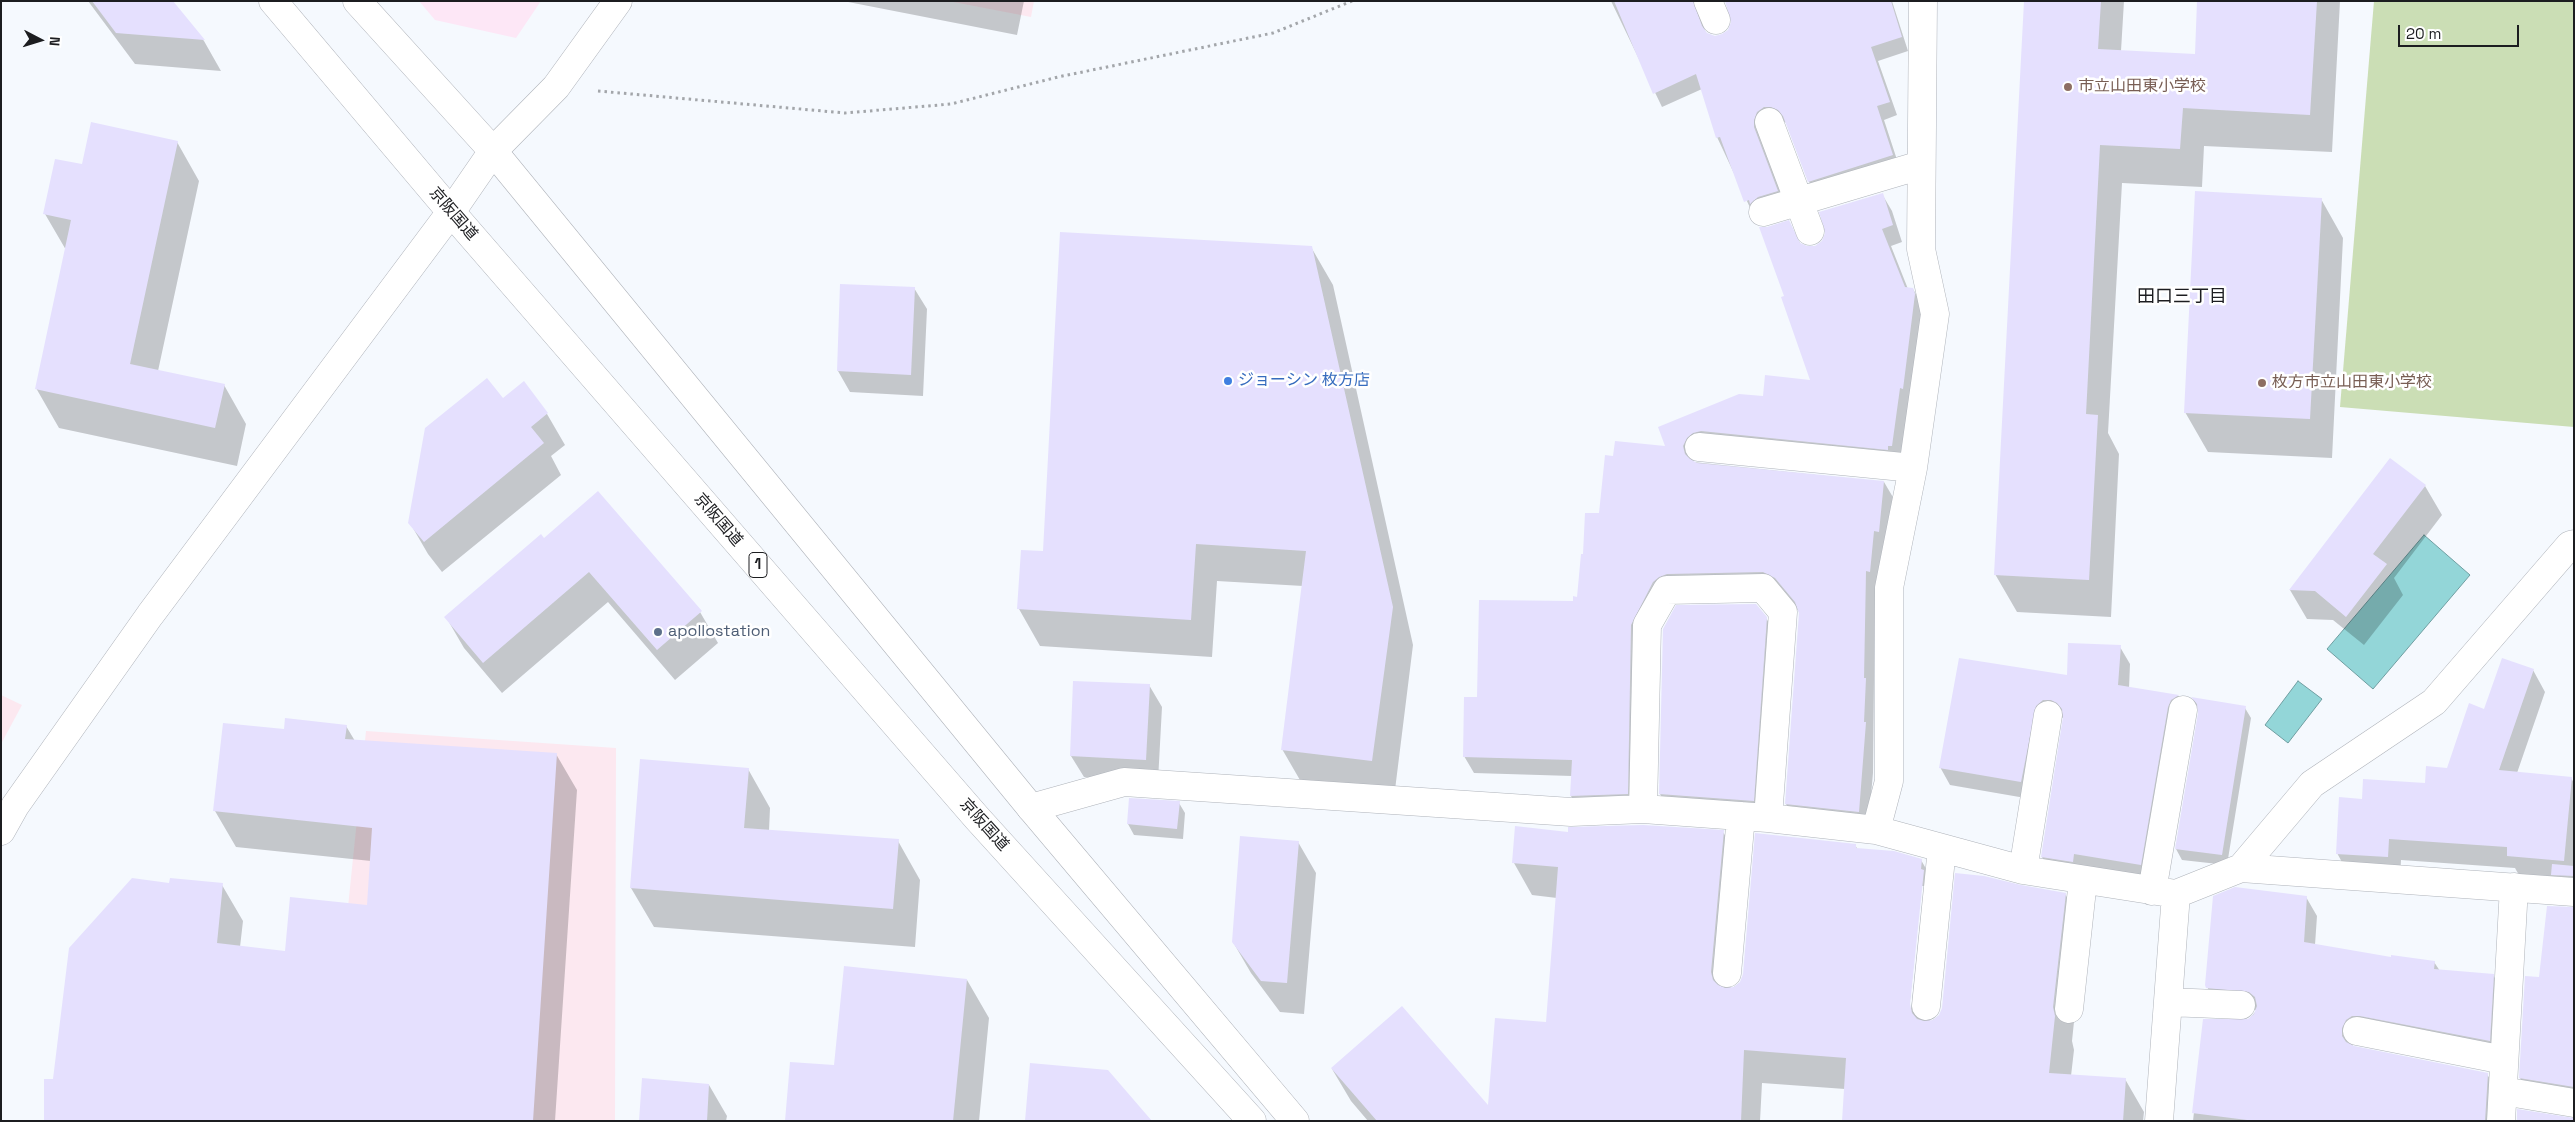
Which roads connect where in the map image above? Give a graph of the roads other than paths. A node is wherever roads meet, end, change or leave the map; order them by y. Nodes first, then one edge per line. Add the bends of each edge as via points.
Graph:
1 (273, 1) edge
2 (357, 1) edge
3 (618, 1) edge
4 (1923, 1) edge
5 (1769, 122) dead end
6 (493, 151) junction
7 (1922, 165) junction
8 (1799, 202) junction
9 (451, 212) junction
10 (1763, 212) dead end
11 (1810, 231) dead end
12 (1699, 447) dead end
13 (1913, 468) junction
14 (2574, 544) edge
15 (2183, 710) dead end
16 (2048, 715) dead end
17 (1031, 808) junction
18 (1643, 809) junction
19 (1741, 816) junction
20 (1768, 818) junction
21 (1876, 830) junction
22 (1, 831) edge
23 (1942, 848) junction
24 (2241, 868) junction
25 (2023, 870) junction
26 (2083, 880) junction
27 (2514, 887) junction
28 (2164, 892) junction
29 (2574, 892) edge
30 (1727, 973) dead end
31 (2168, 1002) junction
32 (2241, 1005) dead end
33 (1926, 1006) dead end
34 (2069, 1009) dead end
35 (2357, 1030) dead end
36 (2504, 1060) junction
37 (2503, 1091) junction
38 (2574, 1102) edge
39 (1252, 1121) edge
40 (1295, 1121) edge
41 (2159, 1121) edge
42 (2501, 1121) edge

1 - 9 main road, 京阪国道 / 1
2 - 6 main road
3 - 6 main road via 556,87
4 - 7 main road
5 - 8 main road
6 - 9 main road
6 - 17 main road
7 - 8 main road
7 - 13 main road via 1921,249 1936,314
8 - 10 main road
8 - 11 main road
9 - 22 main road via 156,607 14,806
9 - 39 main road, 京阪国道 / 1 via 971,810
12 - 13 main road
13 - 21 main road via 1889,588 1889,780
14 - 24 main road via 2434,702 2312,784
15 - 28 main road
16 - 25 main road
17 - 18 main road via 1124,782 1571,812
17 - 40 main road
18 - 19 main road
18 - 20 main road via 1647,624 1667,590 1764,588 1783,612
19 - 20 main road
19 - 30 main road
20 - 21 main road
21 - 23 main road
23 - 25 main road
23 - 33 main road
24 - 27 main road
24 - 28 main road
25 - 26 main road
26 - 28 main road
26 - 34 main road
27 - 29 main road
27 - 36 main road
28 - 31 main road
31 - 32 main road
31 - 41 main road
35 - 36 main road
36 - 37 main road
37 - 38 main road
37 - 42 main road

